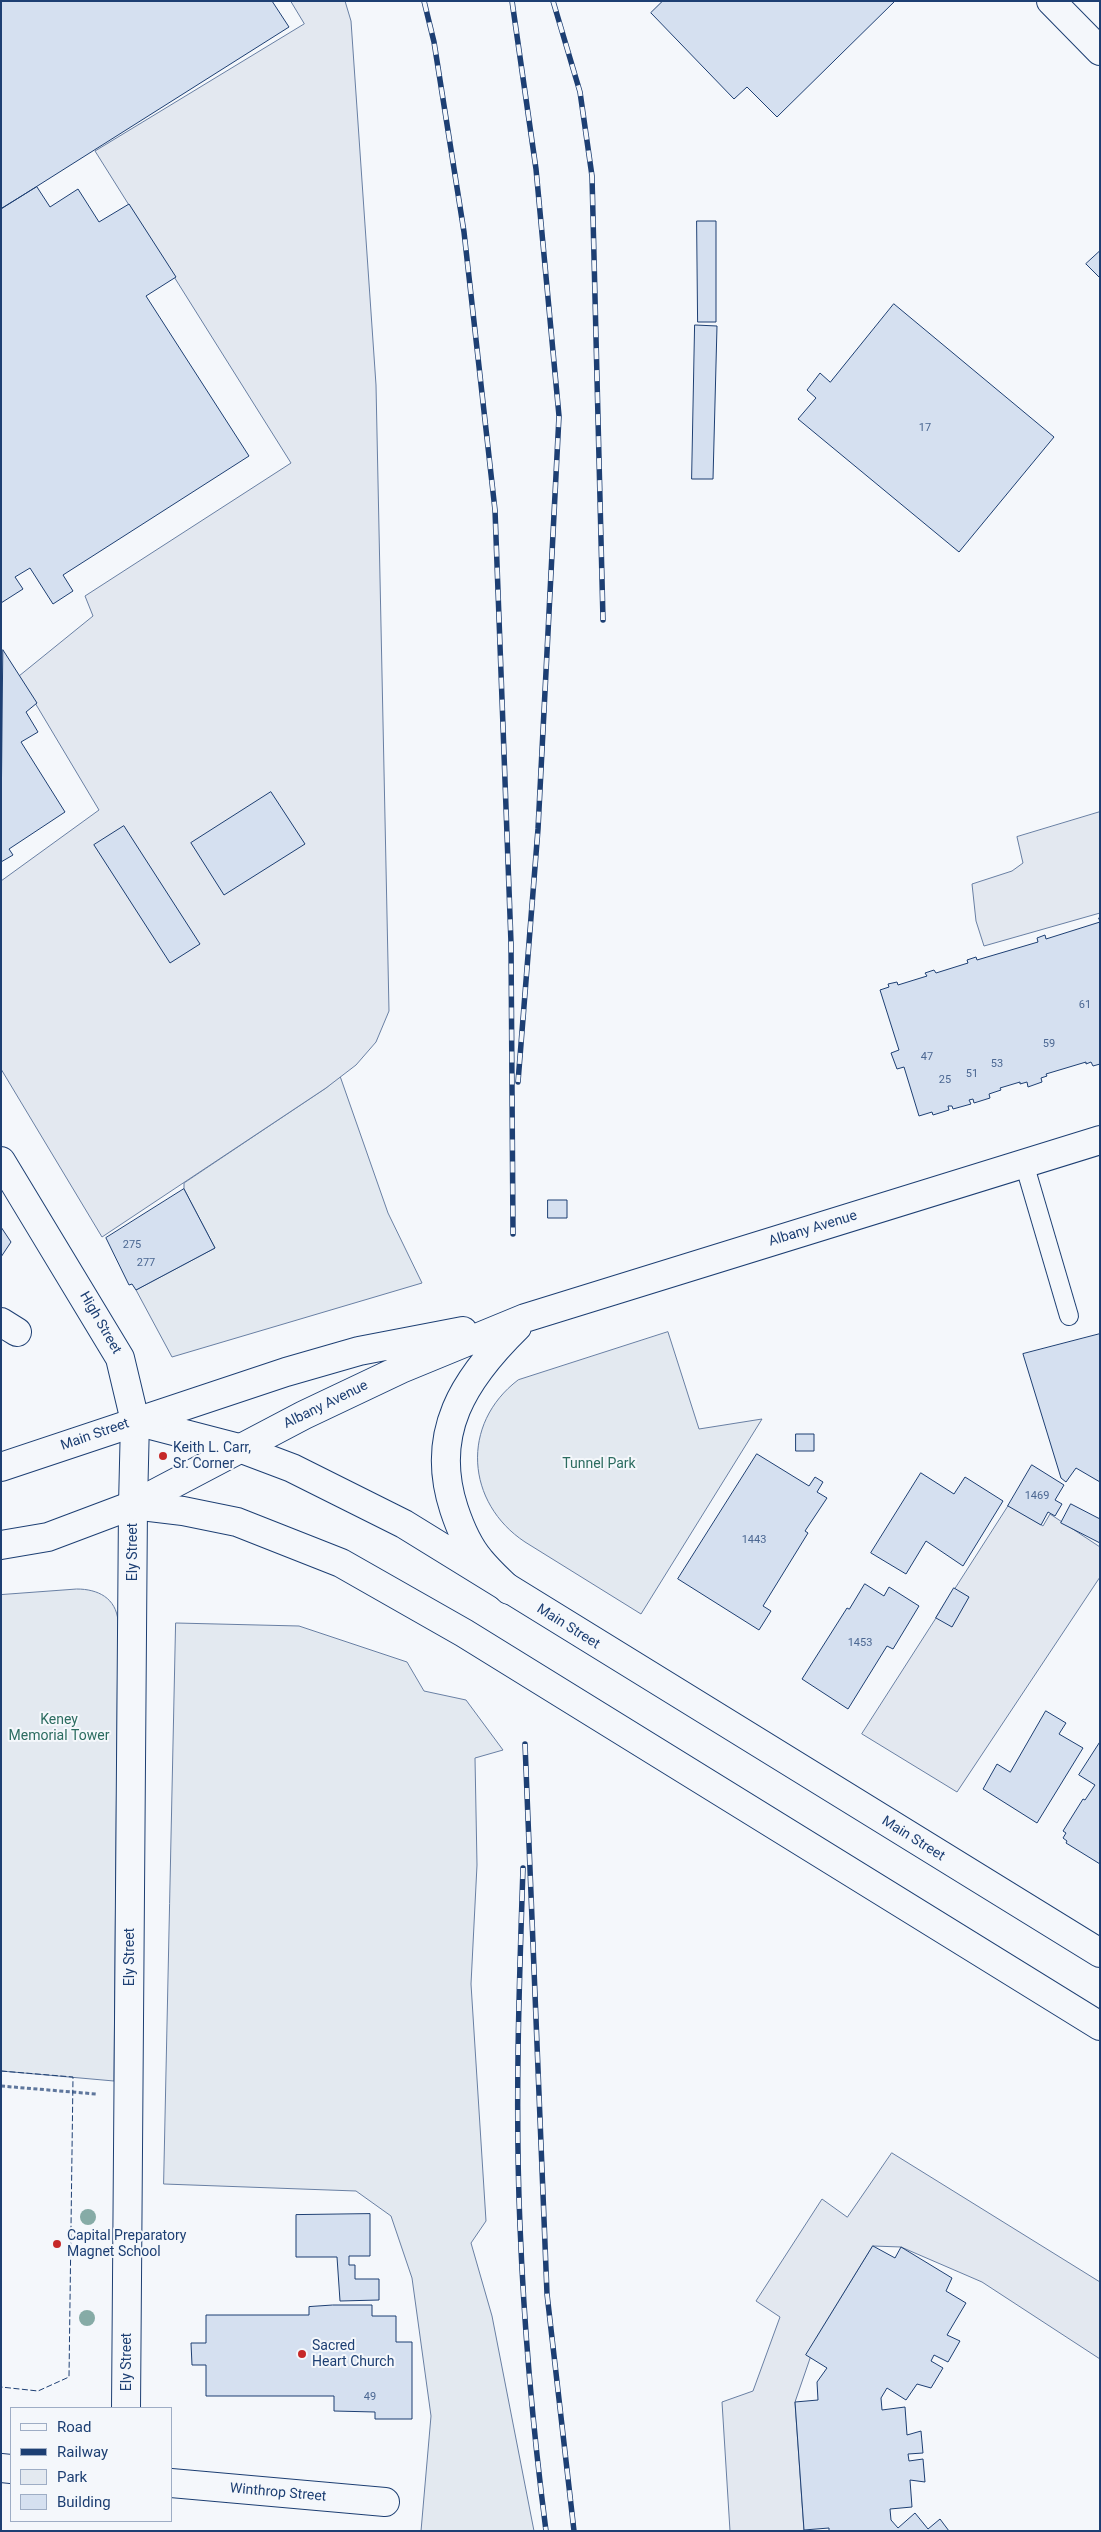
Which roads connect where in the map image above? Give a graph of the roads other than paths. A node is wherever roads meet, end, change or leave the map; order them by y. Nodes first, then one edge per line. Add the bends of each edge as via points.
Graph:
1 (1051, 1) edge
2 (1100, 51) edge
3 (1100, 1140) edge
4 (1, 1161) edge
5 (1024, 1163) junction
6 (1069, 1316) dead end
7 (526, 1318) junction
8 (135, 1421) junction
9 (239, 1448) junction
10 (1, 1467) edge
11 (133, 1505) junction
12 (1, 1545) edge
13 (509, 1590) junction
14 (1100, 1953) edge
15 (1100, 2026) edge
16 (126, 2407) edge
17 (172, 2483) edge
18 (385, 2502) dead end

1 - 2 main road
3 - 5 main road, Albany Avenue
4 - 8 main road, High Street via 120,1358
5 - 6 lane
5 - 7 main road, Albany Avenue
7 - 8 main road, Albany Avenue via 359,1351
7 - 9 main road, Albany Avenue via 401,1369
7 - 13 main road via 492,1352 469,1383 454,1412 446,1442 444,1472 460,1530 479,1559
8 - 9 main road, Main Street
8 - 10 main road, Main Street
8 - 11 main road, High Street
9 - 11 main road, Albany Avenue
9 - 13 main road, Main Street via 292,1468 404,1524
11 - 12 main road via 48,1537
11 - 15 main road via 237,1522 341,1563 464,1633
11 - 16 main road, Ely Street
13 - 14 main road, Main Street
17 - 18 main road, Winthrop Street

